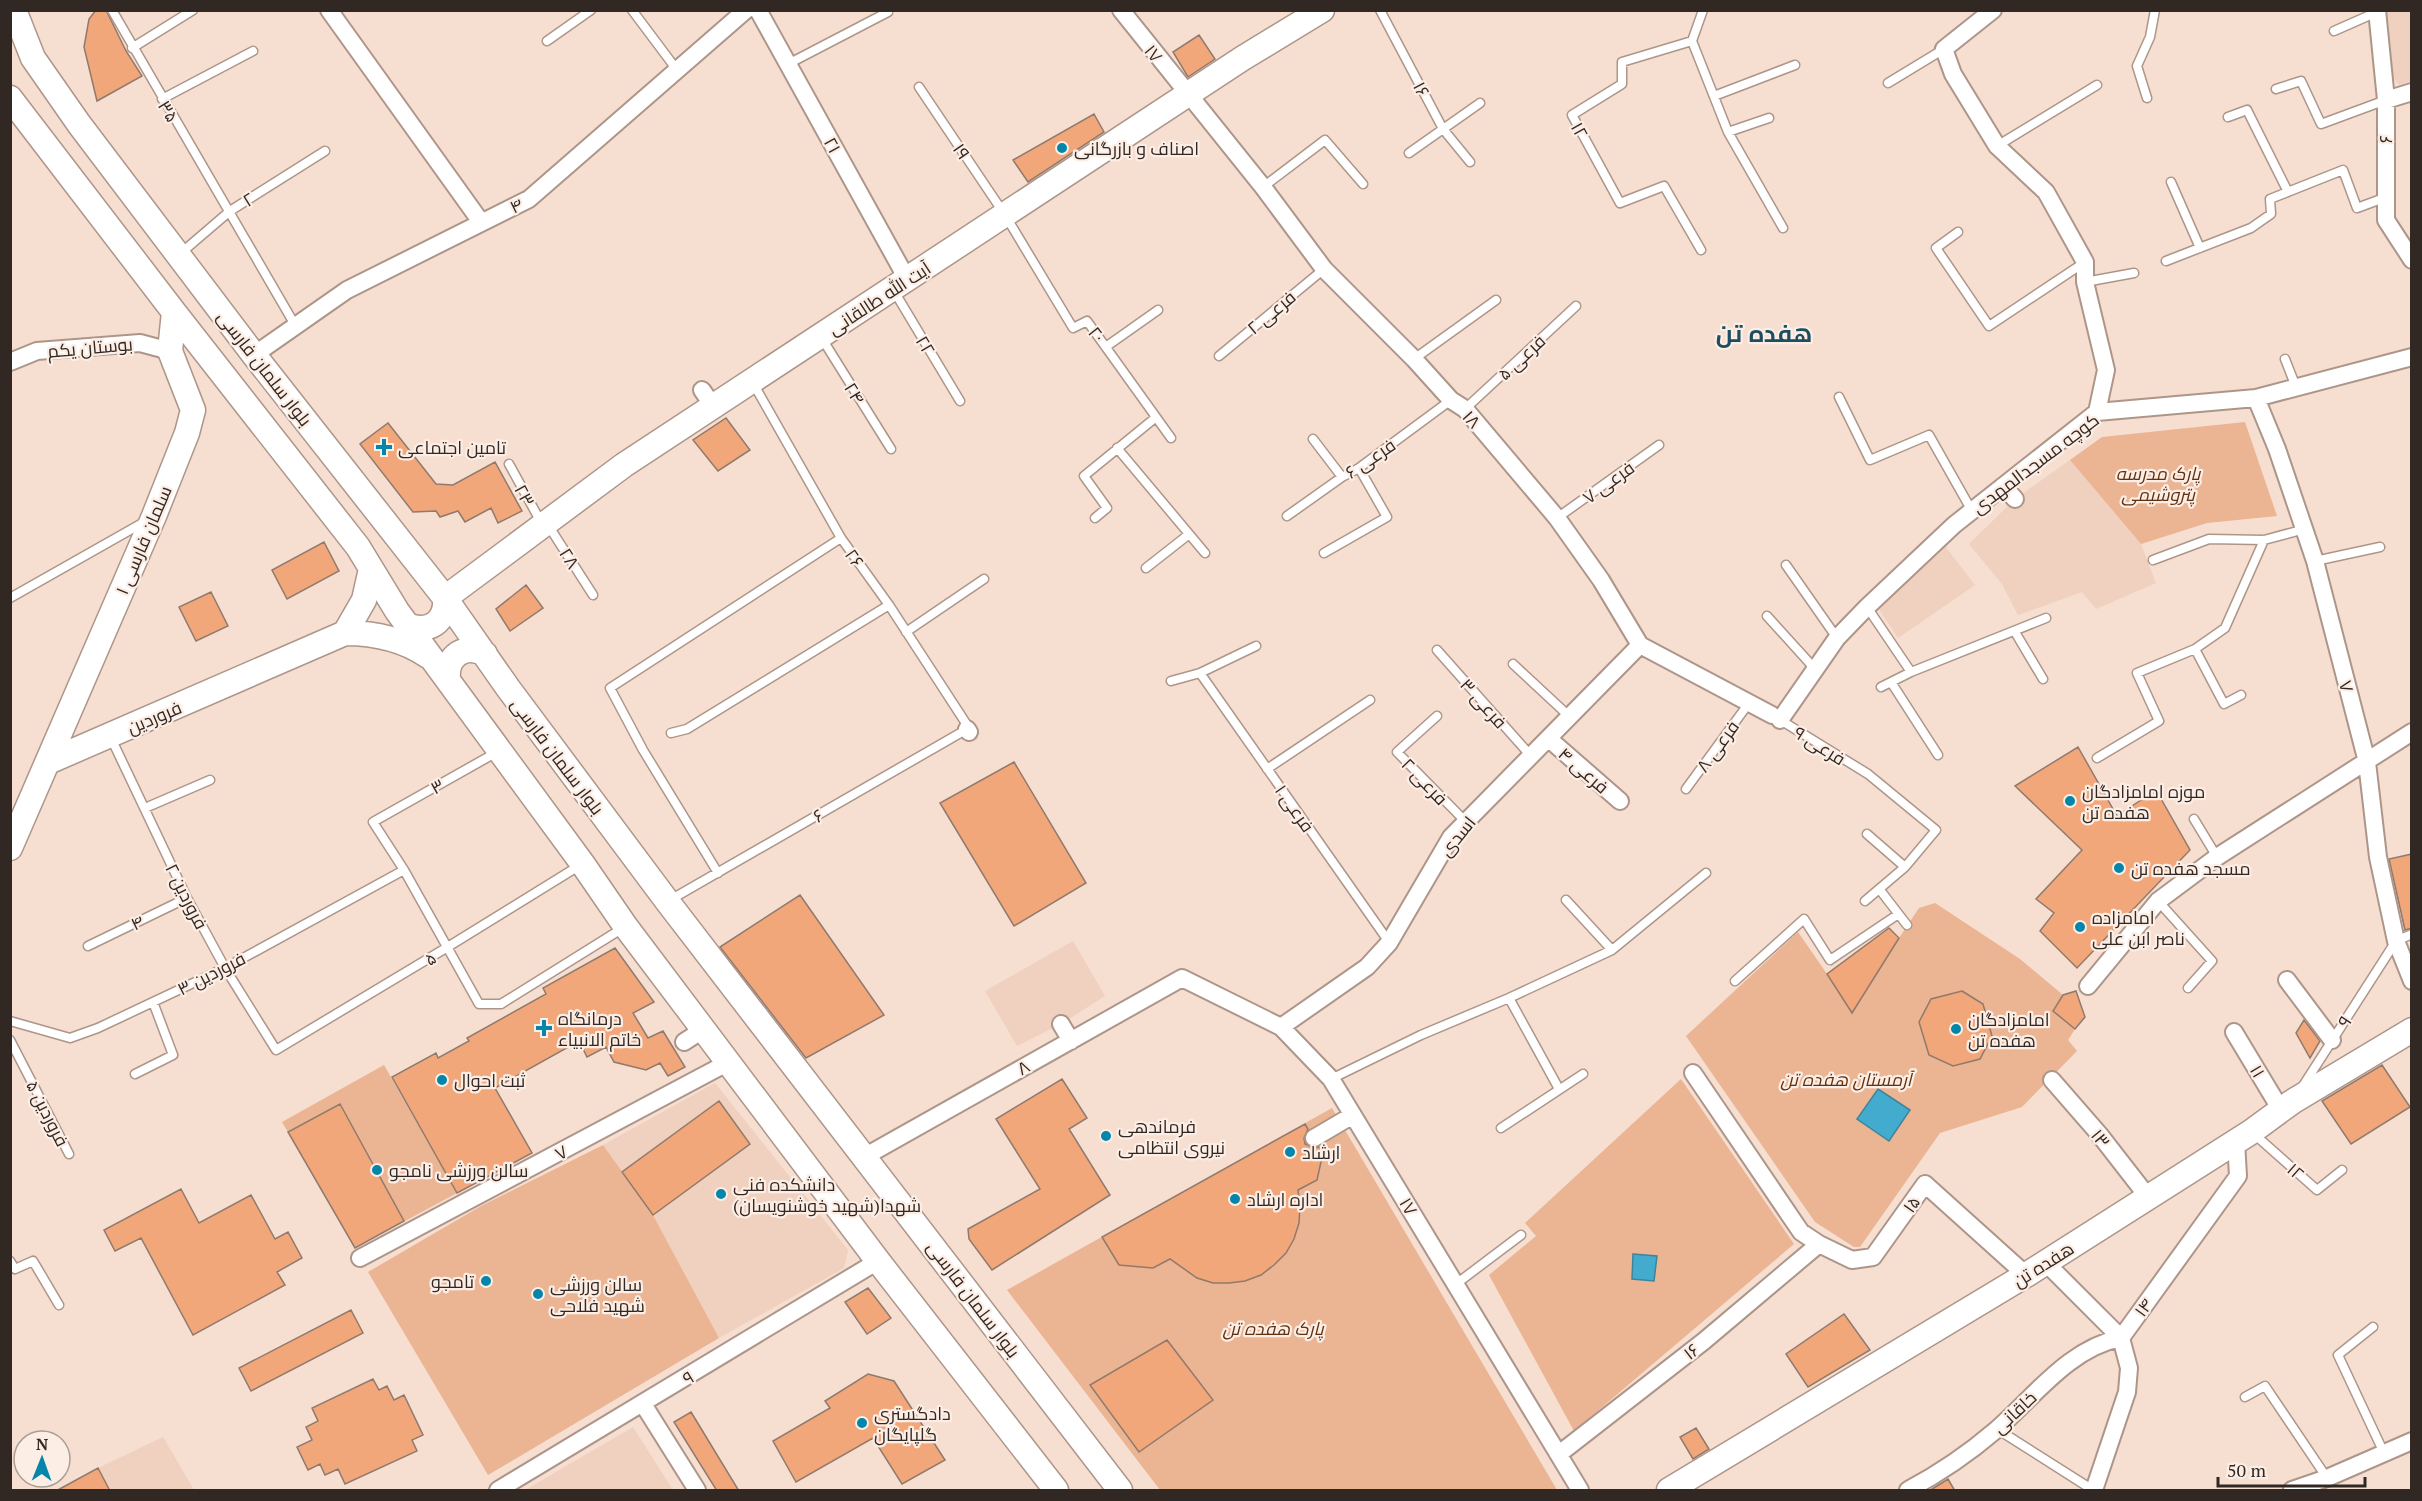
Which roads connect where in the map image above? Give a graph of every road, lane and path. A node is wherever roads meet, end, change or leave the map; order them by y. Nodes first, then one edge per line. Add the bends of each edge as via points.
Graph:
1 (14, 10) edge
2 (112, 10) edge
3 (193, 10) edge
4 (329, 10) edge
5 (591, 10) edge
6 (632, 10) edge
7 (746, 10) edge
8 (758, 10) edge
9 (1121, 10) edge
10 (1322, 10) edge
11 (1380, 10) edge
12 (1703, 10) edge
13 (1993, 10) edge
14 (2155, 10) edge
15 (2377, 11) edge
16 (888, 12) dead end
17 (2334, 32) dead end
18 (547, 40) dead end
19 (1692, 41) junction
20 (132, 48) junction
21 (1944, 49) junction
22 (253, 51) dead end
23 (788, 64) junction
24 (1795, 65) dead end
25 (677, 70) junction
26 (1888, 82) dead end
27 (2097, 86) dead end
28 (919, 87) dead end
29 (1190, 88) junction
30 (2276, 89) dead end
31 (2412, 92) edge
32 (1714, 96) junction
33 (2147, 98) dead end
34 (162, 99) junction
35 (2386, 100) junction
36 (1480, 103) dead end
37 (15, 109) edge
38 (2228, 117) dead end
39 (1769, 118) dead end
40 (79, 124) junction
41 (1443, 129) junction
42 (1728, 132) junction
43 (46, 146) junction
44 (1997, 146) junction
45 (325, 151) dead end
46 (1409, 153) dead end
47 (1470, 162) dead end
48 (2171, 182) dead end
49 (1363, 184) dead end
50 (1263, 187) junction
51 (2288, 192) junction
52 (2384, 198) junction
53 (230, 210) junction
54 (1005, 215) junction
55 (481, 222) junction
56 (1784, 228) dead end
57 (1958, 232) dead end
58 (2200, 249) junction
59 (1701, 250) dead end
60 (178, 255) junction
61 (2412, 260) edge
62 (2166, 261) dead end
63 (2085, 262) junction
64 (1324, 269) junction
65 (2134, 273) dead end
66 (2085, 282) junction
67 (900, 284) junction
68 (1496, 300) dead end
69 (1576, 306) dead end
70 (1158, 310) dead end
71 (174, 312) junction
72 (295, 325) junction
73 (820, 336) junction
74 (1107, 346) junction
75 (170, 351) junction
76 (254, 355) junction
77 (1219, 356) dead end
78 (2412, 357) edge
79 (2285, 358) dead end
80 (1414, 359) junction
81 (10, 362) edge
82 (752, 381) junction
83 (2296, 387) junction
84 (1839, 397) dead end
85 (2256, 398) junction
86 (960, 401) dead end
87 (1458, 404) junction
88 (2097, 412) junction
89 (1155, 418) junction
90 (1171, 438) dead end
91 (1313, 439) dead end
92 (1659, 445) dead end
93 (1117, 448) junction
94 (891, 449) dead end
95 (508, 464) dead end
96 (1359, 468) junction
97 (1342, 477) junction
98 (2003, 486) junction
99 (2015, 499) dead end
100 (1972, 511) junction
101 (154, 516) junction
102 (1287, 516) dead end
103 (1095, 518) dead end
104 (1557, 518) junction
105 (544, 523) junction
106 (2305, 529) junction
107 (1188, 535) junction
108 (841, 538) junction
109 (2264, 540) junction
110 (2380, 547) dead end
111 (1324, 553) dead end
112 (1205, 554) dead end
113 (2153, 560) dead end
114 (2315, 561) junction
115 (1786, 565) dead end
116 (371, 568) junction
117 (1146, 568) dead end
118 (984, 579) dead end
119 (593, 595) dead end
120 (10, 598) edge
121 (445, 598) junction
122 (888, 605) junction
123 (1867, 607) junction
124 (1767, 616) dead end
125 (2046, 618) dead end
126 (407, 625) junction
127 (906, 632) junction
128 (2015, 632) junction
129 (345, 633) junction
130 (1836, 638) junction
131 (1640, 645) junction
132 (1256, 646) dead end
133 (2194, 649) junction
134 (1437, 651) dead end
135 (485, 654) junction
136 (1513, 663) dead end
137 (441, 669) junction
138 (1815, 669) junction
139 (1911, 672) junction
140 (1200, 673) junction
141 (2043, 679) dead end
142 (1170, 681) dead end
143 (1891, 682) junction
144 (1881, 687) dead end
145 (2241, 695) dead end
146 (1370, 700) dead end
147 (1749, 703) junction
148 (1437, 716) dead end
149 (1569, 717) junction
150 (1776, 718) junction
151 (968, 730) joint
152 (2412, 732) edge
153 (671, 733) dead end
154 (110, 736) junction
155 (1549, 739) junction
156 (500, 750) junction
157 (1938, 755) dead end
158 (1531, 756) junction
159 (2097, 758) dead end
160 (48, 762) junction
161 (2367, 762) junction
162 (1267, 769) junction
163 (210, 780) dead end
164 (1686, 789) dead end
165 (1620, 801) dead end
166 (145, 808) junction
167 (2194, 819) dead end
168 (1466, 822) junction
169 (1867, 834) dead end
170 (10, 848) edge
171 (2217, 857) junction
172 (582, 863) junction
173 (1905, 867) junction
174 (404, 870) junction
175 (718, 873) junction
176 (1706, 873) dead end
177 (1880, 890) junction
178 (187, 898) junction
179 (1566, 900) dead end
180 (667, 901) junction
181 (1865, 901) dead end
182 (2158, 901) junction
183 (1897, 915) junction
184 (1907, 925) dead end
185 (626, 927) junction
186 (2412, 934) edge
187 (2396, 940) junction
188 (1389, 943) junction
189 (88, 946) dead end
190 (446, 948) junction
191 (1611, 950) junction
192 (225, 968) junction
193 (1182, 978) joint
194 (2287, 980) dead end
195 (1736, 981) dead end
196 (2412, 981) edge
197 (2088, 986) dead end
198 (2188, 988) dead end
199 (1509, 999) junction
200 (153, 1002) junction
201 (10, 1021) edge
202 (1061, 1024) dead end
203 (1281, 1027) junction
204 (704, 1029) junction
205 (2412, 1030) edge
206 (2234, 1032) dead end
207 (10, 1040) edge
208 (2332, 1040) junction
209 (1071, 1041) junction
210 (684, 1042) dead end
211 (276, 1050) joint
212 (729, 1062) junction
213 (1693, 1073) dead end
214 (135, 1074) dead end
215 (1583, 1074) dead end
216 (1331, 1079) junction
217 (2052, 1080) dead end
218 (1559, 1089) junction
219 (2287, 1106) junction
220 (1353, 1115) junction
221 (1501, 1128) dead end
222 (2243, 1137) junction
223 (1314, 1138) dead end
224 (69, 1154) dead end
225 (864, 1157) junction
226 (2342, 1170) dead end
227 (2148, 1197) junction
228 (1521, 1235) dead end
229 (1819, 1244) junction
230 (360, 1258) dead end
231 (10, 1261) edge
232 (878, 1261) junction
233 (2036, 1269) junction
234 (1456, 1284) junction
235 (58, 1305) dead end
236 (2373, 1326) dead end
237 (2121, 1338) junction
238 (2245, 1397) dead end
239 (643, 1404) junction
240 (1996, 1430) junction
241 (2412, 1441) edge
242 (2384, 1453) junction
243 (1559, 1454) junction
244 (2327, 1478) junction
245 (2293, 1490) edge
246 (498, 1491) edge
247 (697, 1491) edge
248 (1056, 1491) edge
249 (1120, 1491) edge
250 (1580, 1491) edge
251 (1669, 1491) edge
252 (1908, 1491) edge
253 (2093, 1491) edge

1 - 40 main road, بلوار سلمان فارسی via 33,58
2 - 20 lane, ۳۵
3 - 20 lane
4 - 55 street
5 - 18 lane
6 - 25 lane
7 - 25 street, ۴
8 - 23 street, ۲۱
9 - 29 street, ۱۷
10 - 29 main road, آیت الله طالقانی
11 - 41 lane, ۱۶
12 - 19 lane
13 - 21 street
14 - 33 lane via 2150,37 2137,66
15 - 17 lane
15 - 35 street, ۶
16 - 23 lane
19 - 32 lane
19 - 59 lane, ۱۲ via 1622,62 1622,84 1572,115 1620,203 1664,186
20 - 34 lane, ۳۵
21 - 26 lane
21 - 44 street via 1953,74
22 - 34 lane
23 - 67 street, ۲۱
24 - 32 lane
25 - 55 street, ۴ via 529,198
27 - 44 lane
28 - 54 lane, ۱۹
29 - 50 street, ۱۸
29 - 54 main road, آیت الله طالقانی
30 - 35 lane via 2301,81 2321,124
31 - 35 street
32 - 42 lane
34 - 53 lane, ۳۵
35 - 52 street, ۶
36 - 41 lane
37 - 43 main road, بلوار سلمان فارسی
38 - 51 lane via 2247,110
39 - 42 lane
40 - 43 main road via 66,121 55,126 49,131
40 - 60 main road, بلوار سلمان فارسی
41 - 46 lane
41 - 47 lane, ۱۶
42 - 56 lane
43 - 71 main road, بلوار سلمان فارسی
44 - 63 street via 2046,192
45 - 53 lane, ۲
48 - 58 lane
49 - 50 lane via 1325,140
50 - 64 street, ۱۸
51 - 52 lane via 2343,170 2357,208
51 - 58 lane via 2270,199 2271,214 2258,223
52 - 61 street, ۶ via 2386,220
53 - 60 lane, ۲
53 - 72 lane, ۳۵
54 - 67 main road, آیت الله طالقانی
54 - 74 lane, ۲۰ via 1073,328 1087,321
55 - 72 street, ۴ via 347,290
57 - 63 lane via 1936,248 1989,326
58 - 62 lane
60 - 76 main road, بلوار سلمان فارسی
63 - 66 street
64 - 77 lane, فرعی ۲
64 - 80 street, ۱۸
65 - 66 lane
66 - 88 street via 2106,370
67 - 73 main road, آیت الله طالقانی
67 - 86 lane, ۲۲
68 - 80 lane
69 - 87 lane, فرعی ۵
70 - 74 lane
71 - 75 main road, سلمان فارسی ۱
71 - 116 main road, بلوار سلمان فارسی
72 - 76 street, ۴
73 - 82 main road, آیت الله طالقانی
73 - 94 lane, ۲۴
74 - 89 lane, ۲۰
75 - 81 street, بوستان یکم via 140,343 37,351
75 - 101 main road, سلمان فارسی ۱ via 194,410
76 - 121 main road, بلوار سلمان فارسی
78 - 83 street, کوچه مسجدالمهدی
79 - 83 lane
80 - 87 street, ۱۸
82 - 105 main road, آیت الله طالقانی via 708,398
82 - 108 lane, ۲۶
83 - 85 street, کوچه مسجدالمهدی
84 - 100 lane via 1870,460 1929,435
85 - 88 street, کوچه مسجدالمهدی
85 - 106 street, ۷
87 - 96 lane, فرعی ۶
87 - 104 street, ۱۸
88 - 98 street, کوچه مسجدالمهدی
89 - 90 lane, ۲۰
89 - 93 lane
91 - 97 lane
92 - 104 lane, فرعی ۷
93 - 103 lane via 1084,476 1107,508
93 - 107 lane
95 - 105 lane, ۲۳
96 - 97 lane, فرعی ۶
96 - 111 lane via 1387,517
97 - 102 lane, فرعی ۶
98 - 99 street
98 - 100 street, کوچه مسجدالمهدی
100 - 123 street, کوچه مسجدالمهدی via 1908,574
101 - 120 lane
101 - 160 main road, سلمان فارسی ۱
104 - 131 street, ۱۸
105 - 119 lane, ۲۸
105 - 121 main road, آیت الله طالقانی
106 - 109 lane
106 - 114 street, ۷
107 - 112 lane
107 - 117 lane
108 - 122 lane, ۲۶
108 - 175 lane via 610,688
109 - 113 lane via 2209,539
109 - 133 lane via 2225,628
110 - 114 lane
114 - 161 street, ۷
115 - 130 lane
116 - 126 main road, بلوار سلمان فارسی
116 - 129 main road via 364,600
118 - 127 lane
121 - 126 main road via 444,612 436,624 422,628
121 - 135 main road, بلوار سلمان فارسی
122 - 127 lane, ۲۶
122 - 153 lane via 687,729
123 - 130 street, کوچه مسجدالمهدی
123 - 139 lane
124 - 138 lane
125 - 128 lane
126 - 137 main road, بلوار سلمان فارسی
127 - 151 lane, ۲۶
128 - 139 lane
128 - 141 lane
129 - 137 main road via 391,638 413,648
129 - 154 main road, فروردین
130 - 138 street, کوچه مسجدالمهدی
131 - 147 street
131 - 149 street, اسدی
132 - 140 lane
133 - 145 lane via 2224,704
133 - 159 lane via 2137,673 2159,721
134 - 158 lane, فرعی ۳
135 - 137 main road via 472,649 458,652
135 - 180 main road, بلوار سلمان فارسی
136 - 149 lane
137 - 156 main road, بلوار سلمان فارسی
138 - 150 street, کوچه مسجدالمهدی
139 - 143 lane
140 - 142 lane
140 - 162 lane, فرعی ۱
143 - 144 lane
143 - 157 lane
146 - 162 lane
147 - 150 street
147 - 164 lane, فرعی ۸
148 - 168 lane, فرعی ۲ via 1397,752
149 - 155 street, اسدی
150 - 173 lane, فرعی ۹ via 1868,774 1936,830
151 - 175 lane, ۶
152 - 161 street
154 - 160 main road, فروردین
154 - 166 lane, فروردین ۲
155 - 158 street, اسدی
155 - 165 street, فرعی ۴
156 - 172 main road, بلوار سلمان فارسی
156 - 174 lane, ۳ via 373,822
158 - 168 street, اسدی
160 - 170 main road
161 - 171 street
161 - 187 street, ۷ via 2378,857 2390,890
162 - 188 lane, فرعی ۱
163 - 166 lane
166 - 178 lane, فروردین ۲
167 - 171 lane
168 - 188 street, اسدی via 1451,837
169 - 173 lane
171 - 182 street
172 - 185 main road, بلوار سلمان فارسی
172 - 190 lane, ۵
173 - 177 lane
174 - 190 lane
174 - 192 lane, فروردین ۳
175 - 180 lane, ۶
176 - 191 lane
177 - 181 lane
177 - 183 lane
178 - 189 lane, ۴
178 - 192 lane, فروردین ۲
179 - 191 lane
180 - 225 main road, بلوار سلمان فارسی via 747,996
182 - 197 street
182 - 198 lane via 2212,961
183 - 184 lane
183 - 195 lane via 1830,960 1804,919
185 - 190 lane via 501,1004 479,1004
185 - 204 main road, بلوار سلمان فارسی
186 - 187 lane
187 - 196 street, ۷
187 - 208 lane, ۹
188 - 203 street, اسدی via 1367,967
190 - 211 lane, ۵
191 - 199 lane
192 - 200 lane, فروردین ۳
192 - 211 lane, فروردین ۲
193 - 203 street, ۱۷
193 - 209 street, ۸
194 - 208 street
199 - 216 lane
199 - 218 lane
200 - 201 lane, فروردین ۳ via 70,1038
200 - 214 lane via 173,1055
202 - 209 street
203 - 216 street, ۱۷
204 - 210 street
204 - 212 main road, بلوار سلمان فارسی
205 - 219 main road, هفده تن
206 - 219 street, ۱۱
207 - 224 lane, فروردین ۵
208 - 219 lane, ۹
209 - 225 street, ۸
212 - 230 street, ۷ via 497,1179 479,1202 407,1227
212 - 232 main road, بلوار سلمان فارسی
213 - 229 street via 1801,1232
215 - 218 lane
216 - 220 street, ۱۷
217 - 227 street, ۱۳
218 - 221 lane
219 - 222 main road, هفده تن
220 - 223 street
220 - 234 street, ۱۷
222 - 226 lane, ۱۲ via 2317,1190
222 - 227 main road, هفده تن
222 - 237 street, ۱۴ via 2238,1176
225 - 249 main road, بلوار سلمان فارسی
227 - 233 main road, هفده تن
228 - 234 lane
229 - 233 street, ۱۵ via 1852,1260 1873,1257 1925,1184
229 - 243 street, ۱۶ via 1704,1341
231 - 235 lane via 15,1269 33,1261
232 - 239 street, ۹
232 - 248 main road, بلوار سلمان فارسی
233 - 237 street
233 - 251 main road, هفده تن
234 - 243 street, ۱۷
236 - 242 lane via 2337,1355
237 - 240 street, خاقانی via 2100,1342 2048,1379
237 - 253 street via 2129,1368 2127,1392
238 - 244 lane via 2265,1386
239 - 246 street, ۹
239 - 247 street
240 - 252 street, خاقانی via 1944,1471
240 - 253 lane
241 - 242 street
242 - 244 street
243 - 250 street, ۱۷
244 - 245 street

